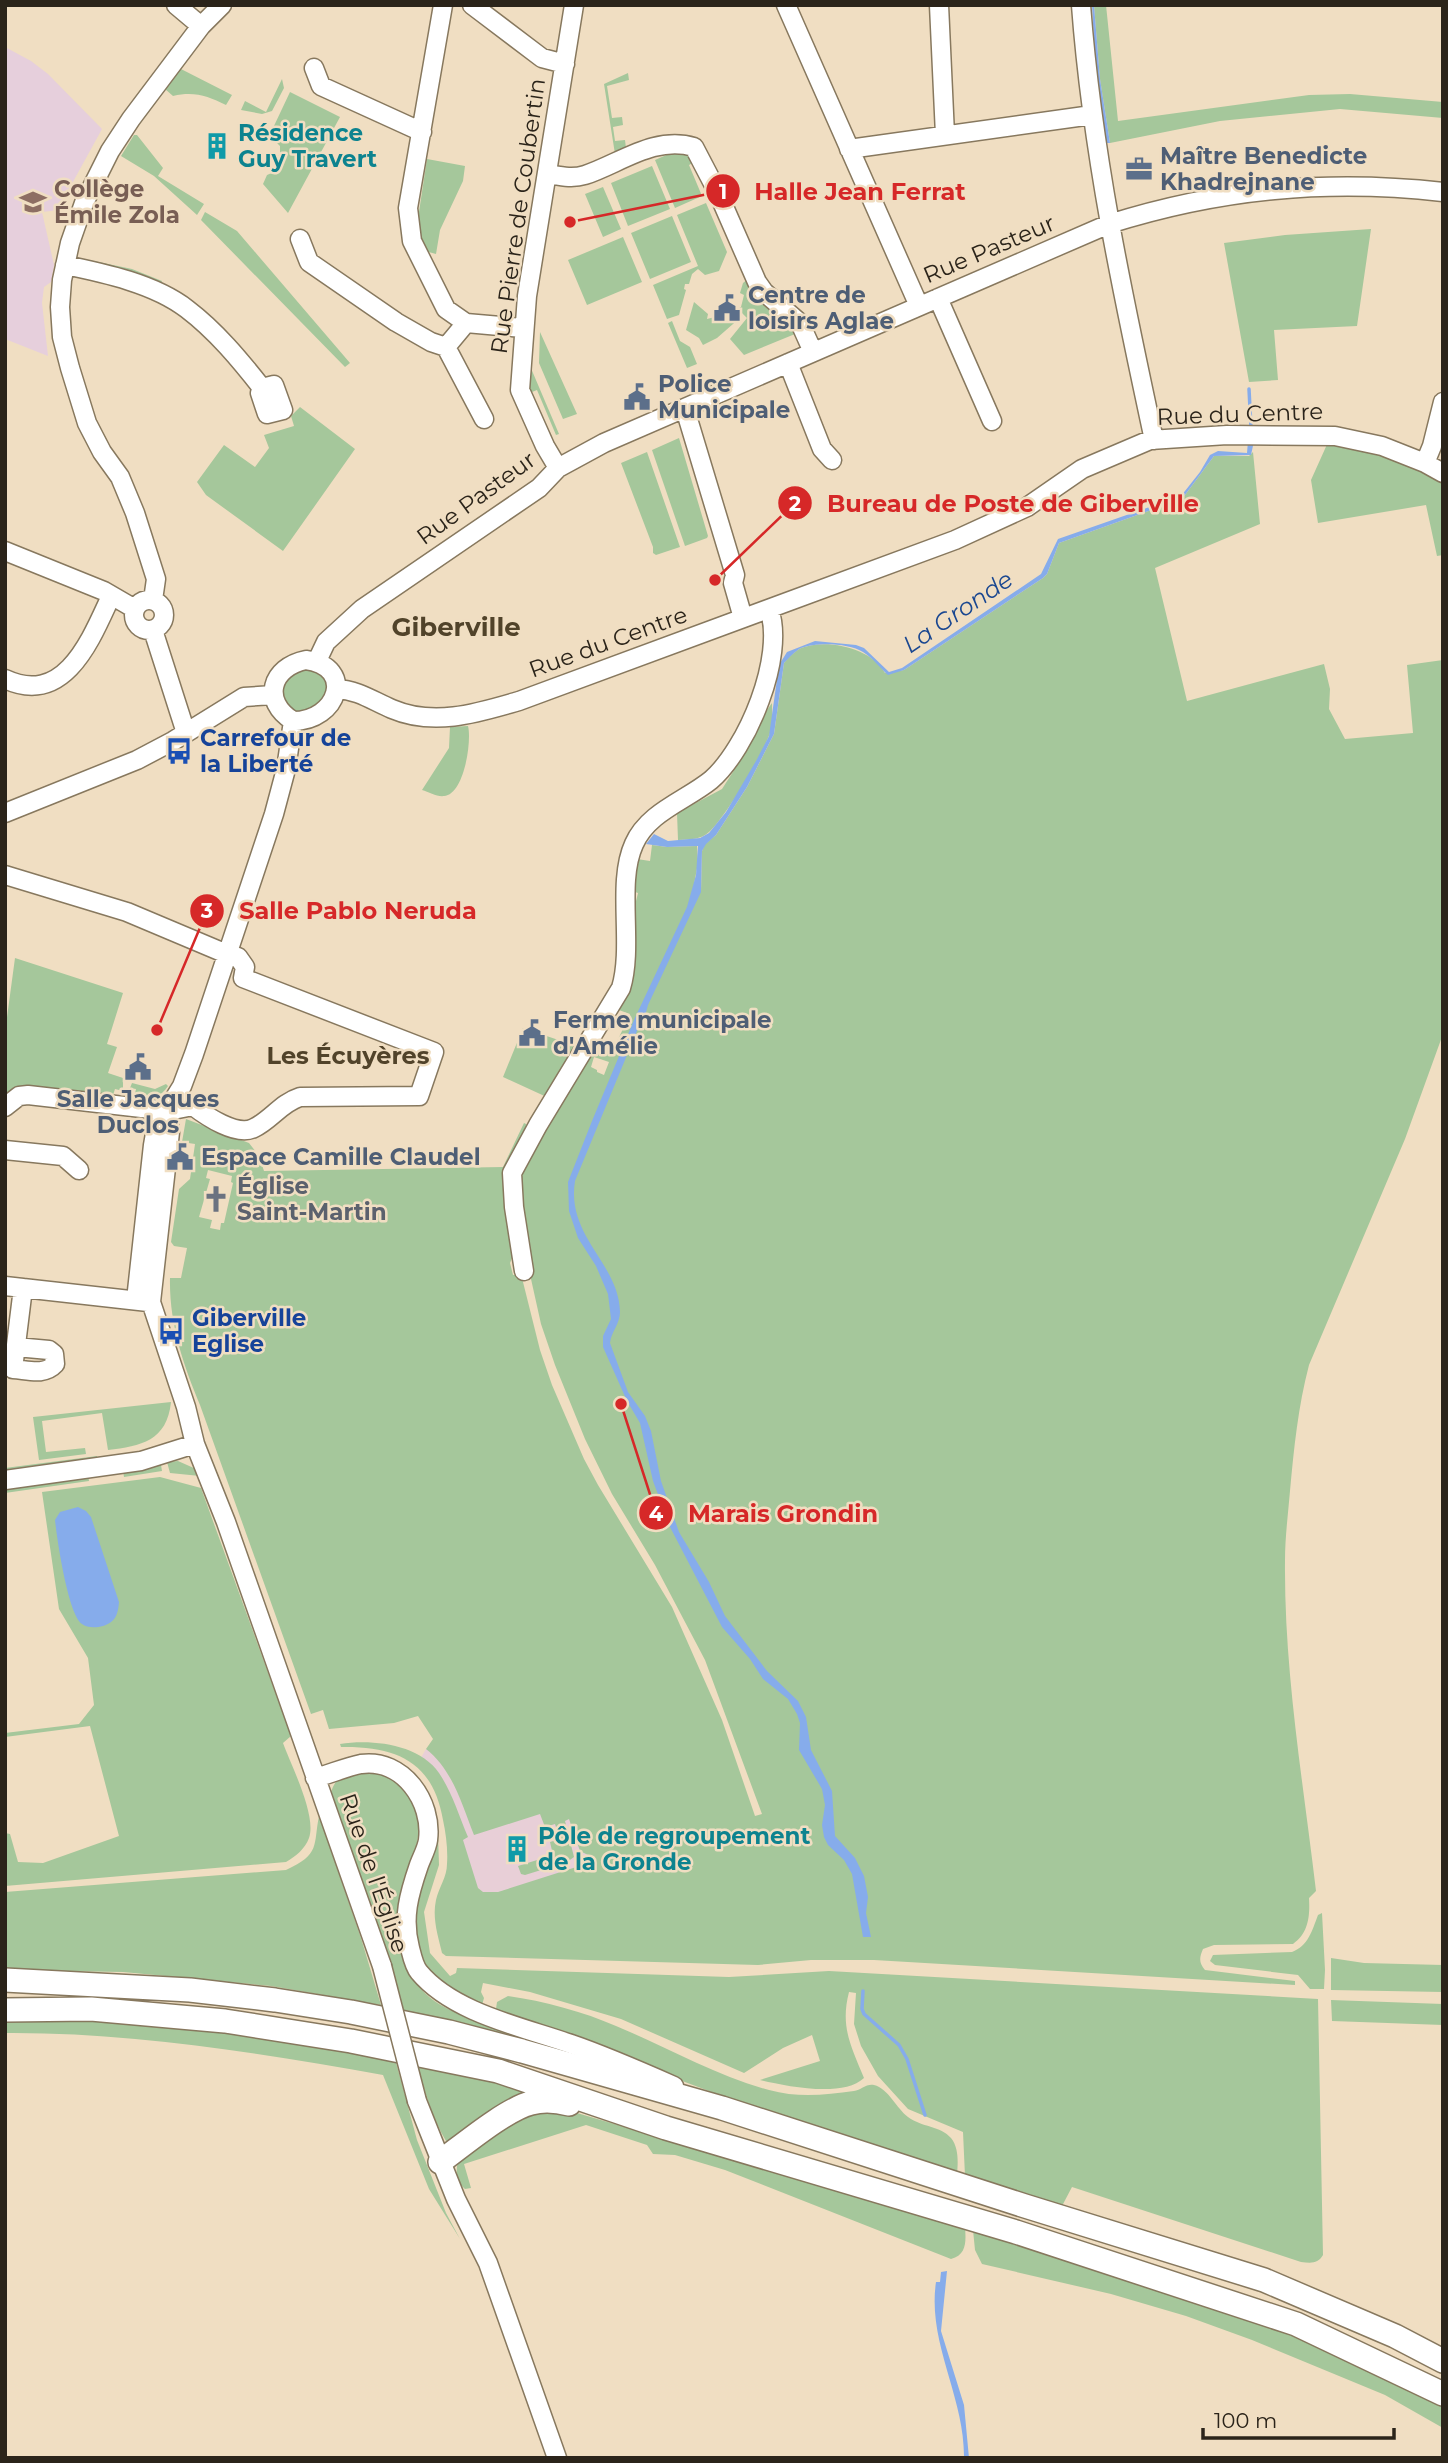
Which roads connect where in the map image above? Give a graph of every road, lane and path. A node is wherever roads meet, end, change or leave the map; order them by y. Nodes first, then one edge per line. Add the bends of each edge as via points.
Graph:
1 (176, 5) edge
2 (222, 5) edge
3 (443, 5) edge
4 (472, 5) edge
5 (574, 5) edge
6 (786, 5) edge
7 (939, 5) edge
8 (1081, 5) edge
9 (201, 26) junction
10 (565, 64) junction
11 (314, 68) dead end
12 (1092, 115) junction
13 (422, 132) junction
14 (945, 135) junction
15 (849, 149) junction
16 (547, 174) junction
17 (1443, 192) edge
18 (1110, 224) junction
19 (300, 239) dead end
20 (65, 265) junction
21 (938, 298) junction
22 (919, 306) junction
23 (466, 323) junction
24 (523, 328) junction
25 (446, 347) junction
26 (813, 352) junction
27 (788, 363) junction
28 (262, 388) dead end
29 (1443, 402) edge
30 (685, 409) junction
31 (484, 419) dead end
32 (992, 421) dead end
33 (1154, 439) junction
34 (832, 460) dead end
35 (1425, 463) junction
36 (558, 468) junction
37 (1443, 473) edge
38 (5, 551) edge
39 (111, 596) junction
40 (153, 600) junction
41 (135, 609) junction
42 (769, 609) junction
43 (743, 618) junction
44 (153, 629) junction
45 (317, 662) junction
46 (5, 679) edge
47 (337, 689) junction
48 (273, 695) junction
49 (293, 721) junction
50 (186, 733) junction
51 (5, 813) edge
52 (5, 875) edge
53 (228, 953) junction
54 (5, 1107) edge
55 (169, 1111) junction
56 (5, 1150) edge
57 (79, 1170) dead end
58 (524, 1271) dead end
59 (14, 1287) edge
60 (143, 1301) junction
61 (16, 1346) dead end
62 (195, 1444) junction
63 (5, 1480) edge
64 (315, 1778) junction
65 (5, 1980) edge
66 (5, 2010) edge
67 (722, 2108) junction
68 (666, 2128) junction
69 (440, 2162) junction
70 (1443, 2361) edge
71 (1443, 2394) edge
72 (557, 2458) edge

1 - 9 street
2 - 9 street
3 - 13 street
4 - 10 street via 542,58
5 - 10 street, Rue Pierre de Coubertin
6 - 15 street
7 - 14 street
8 - 12 street
9 - 20 street via 110,151 84,203
10 - 16 street, Rue Pierre de Coubertin
11 - 13 street via 321,86
12 - 14 street
12 - 18 street
13 - 23 street via 408,208 412,241 446,309
14 - 15 street
15 - 22 street
16 - 24 street, Rue Pierre de Coubertin
16 - 26 street via 575,177 647,149 682,144 694,147 757,282 800,323
17 - 18 street, Rue Pasteur via 1317,185 1234,193
18 - 21 street, Rue Pasteur
18 - 33 street
19 - 25 street via 309,262 396,322
20 - 28 street via 128,280 186,307
20 - 40 street via 60,307 70,368 87,423 120,477 135,513 156,579
21 - 22 street, Rue Pasteur
21 - 32 street
22 - 26 street, Rue Pasteur
23 - 24 street
23 - 25 street
24 - 36 street, Rue Pierre de Coubertin via 520,390
25 - 31 street
26 - 27 street, Rue Pasteur
27 - 30 street, Rue Pasteur
27 - 34 street via 822,449
29 - 35 street
30 - 36 street, Rue Pasteur
30 - 43 street via 735,575
33 - 35 street, Rue du Centre via 1335,436 1382,446
33 - 42 street, Rue du Centre via 1082,469 1027,507 956,540
35 - 37 street, Rue du Centre
36 - 45 street, Rue Pasteur via 539,488 362,609 326,642
38 - 39 street
39 - 41 street
39 - 46 street via 88,645 63,674 31,687
40 - 41 street
40 - 44 street via 164,616
41 - 44 street via 136,623
42 - 43 street, Rue du Centre
42 - 58 street via 773,638 763,690 727,763 656,817 634,844 629,859 626,971 621,988 512,1173
43 - 47 street, Rue du Centre via 472,715 448,718 400,712 361,694
44 - 50 street
45 - 47 street via 331,673
45 - 48 street via 288,665 277,679
47 - 49 street via 321,714
48 - 49 street via 276,706
48 - 50 street via 244,697
49 - 53 street, Rue de l'Église via 274,814
50 - 51 street via 137,760
52 - 53 street via 127,912
53 - 55 street, Rue de l'Église
53 - 55 street via 245,967 243,978 434,1052 419,1096 300,1097 246,1130 193,1106
54 - 55 street via 28,1095
55 - 60 street, Rue de l'Église via 156,1128 153,1145
56 - 57 street via 63,1156
59 - 60 street
59 - 61 street
60 - 62 street, Rue de l'Église via 186,1407
62 - 63 street via 141,1461
62 - 64 street, Rue de l'Église
64 - 67 street via 361,1764 378,1764 416,1788 426,1813 428,1840 409,1894 406,1934 418,1970 433,1986 454,2001 625,2064
64 - 69 street, Rue de l'Église, bridge via 382,1966 417,2101
65 - 67 main road via 190,1990 351,2012 522,2051
66 - 68 main road via 92,2009 198,2019 363,2044 498,2071
67 - 70 main road via 1264,2280
68 - 69 main road via 558,2101 533,2102
68 - 71 main road via 1016,2232 1296,2324
69 - 72 street, Rue de l'Église via 488,2263

